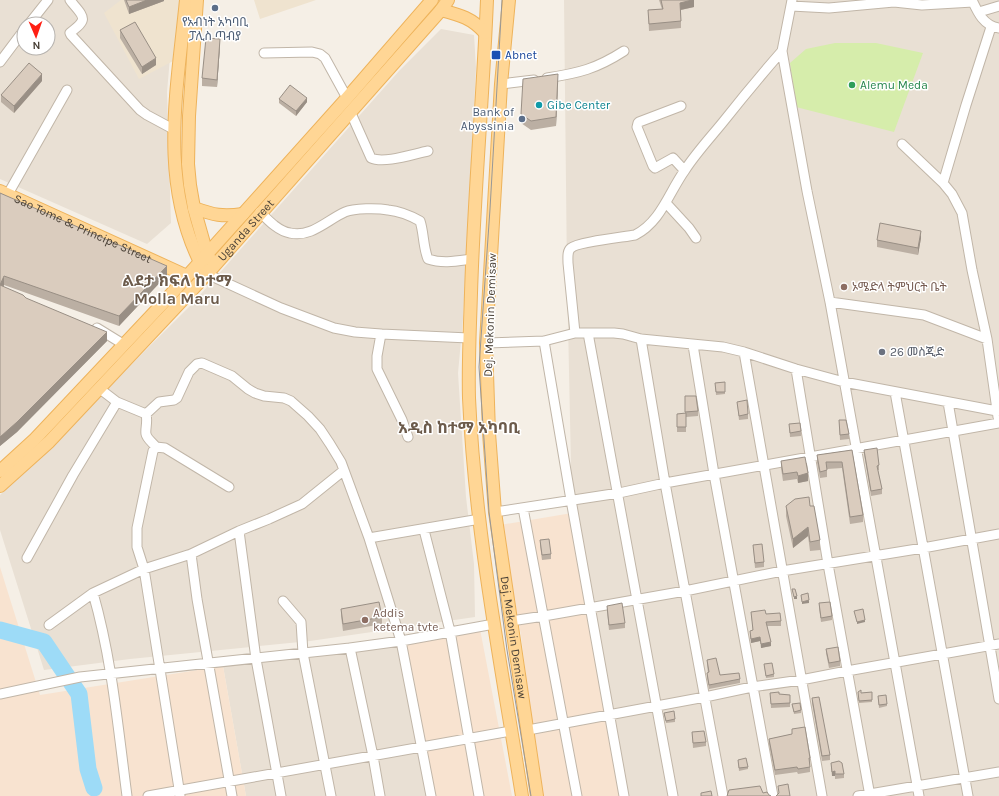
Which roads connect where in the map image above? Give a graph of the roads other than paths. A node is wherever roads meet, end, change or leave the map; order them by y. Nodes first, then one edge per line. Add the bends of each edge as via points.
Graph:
1 (48, 0) edge
2 (70, 0) edge
3 (186, 0) edge
4 (197, 0) edge
5 (432, 0) edge
6 (487, 0) edge
7 (509, 0) edge
8 (973, 1) edge
9 (791, 2) edge
10 (444, 5) edge
11 (999, 6) edge
12 (979, 12) junction
13 (35, 16) edge
14 (995, 28) edge
15 (485, 33) junction
16 (16, 41) edge
17 (624, 51) dead end
18 (782, 52) junction
19 (264, 53) dead end
20 (0, 62) edge
21 (502, 84) junction
22 (67, 90) dead end
23 (347, 98) junction
24 (681, 106) dead end
25 (350, 111) junction
26 (173, 129) junction
27 (902, 144) dead end
28 (428, 151) dead end
29 (684, 170) junction
30 (943, 183) junction
31 (4, 192) edge
32 (666, 203) junction
33 (194, 208) junction
34 (260, 212) junction
35 (243, 214) junction
36 (696, 238) dead end
37 (203, 258) junction
38 (472, 258) junction
39 (210, 269) junction
40 (187, 276) junction
41 (830, 302) junction
42 (91, 326) edge
43 (575, 332) junction
44 (588, 333) junction
45 (380, 334) junction
46 (469, 338) junction
47 (641, 339) junction
48 (987, 339) junction
49 (544, 341) junction
50 (486, 343) junction
51 (123, 344) junction
52 (693, 345) junction
53 (744, 352) junction
54 (796, 369) junction
55 (844, 382) junction
56 (100, 389) junction
57 (894, 392) junction
58 (117, 402) junction
59 (948, 402) junction
60 (997, 411) junction
61 (146, 414) junction
62 (999, 424) edge
63 (953, 431) junction
64 (408, 437) dead end
65 (903, 440) junction
66 (156, 447) junction
67 (856, 449) junction
68 (810, 457) junction
69 (764, 465) junction
70 (0, 470) edge
71 (344, 471) junction
72 (714, 474) junction
73 (665, 483) junction
74 (0, 486) edge
75 (229, 487) dead end
76 (618, 493) junction
77 (571, 500) junction
78 (523, 508) junction
79 (495, 512) junction
80 (480, 519) junction
81 (424, 530) junction
82 (239, 531) junction
83 (999, 534) edge
84 (369, 538) junction
85 (971, 539) junction
86 (923, 548) junction
87 (191, 554) junction
88 (875, 556) junction
89 (27, 558) dead end
90 (828, 564) junction
91 (144, 569) junction
92 (782, 571) junction
93 (733, 581) junction
94 (685, 591) junction
95 (93, 592) junction
96 (638, 599) junction
97 (283, 601) dead end
98 (591, 608) junction
99 (544, 616) junction
100 (511, 621) junction
101 (49, 624) dead end
102 (494, 624) junction
103 (450, 631) junction
104 (401, 641) junction
105 (999, 644) edge
106 (989, 646) junction
107 (350, 648) junction
108 (303, 653) junction
109 (942, 654) junction
110 (256, 659) junction
111 (208, 663) junction
112 (895, 663) junction
113 (160, 669) junction
114 (847, 670) junction
115 (110, 673) junction
116 (801, 680) junction
117 (752, 687) junction
118 (0, 694) edge
119 (705, 697) junction
120 (999, 699) edge
121 (657, 705) junction
122 (609, 715) junction
123 (563, 722) junction
124 (528, 730) junction
125 (511, 731) junction
126 (470, 739) junction
127 (422, 747) junction
128 (373, 756) junction
129 (326, 764) junction
130 (999, 772) edge
131 (277, 773) junction
132 (965, 778) junction
133 (230, 781) junction
134 (918, 791) edge
135 (180, 793) edge
136 (870, 795) edge
137 (128, 796) edge
138 (148, 796) edge
139 (232, 796) edge
140 (281, 796) edge
141 (331, 796) edge
142 (380, 796) edge
143 (431, 796) edge
144 (479, 796) edge
145 (522, 796) edge
146 (537, 796) edge
147 (577, 796) edge
148 (624, 796) edge
149 (673, 796) edge
150 (723, 796) edge
151 (773, 796) edge
152 (822, 796) edge
153 (858, 796) edge
154 (968, 796) edge

1 - 13 street
2 - 26 street via 83,18 70,32 71,35 140,110
3 - 26 main road
4 - 33 main road via 188,137 190,185
5 - 23 main road, Uganda Street
6 - 15 main road, Dej. Mekonin Demisaw
7 - 21 main road, Dej. Mekonin Demisaw
8 - 9 street via 922,5 894,2 829,8
8 - 12 street
9 - 18 street
10 - 15 main road via 477,24
10 - 25 main road, Uganda Street
11 - 12 street
12 - 14 street via 984,21
14 - 30 street via 966,105
15 - 38 main road, Dej. Mekonin Demisaw
16 - 20 street
17 - 21 street via 591,69 540,80
18 - 29 street
18 - 41 street
19 - 23 street via 320,54 325,58
21 - 50 main road, Dej. Mekonin Demisaw
22 - 31 street
23 - 35 main road, Uganda Street
24 - 29 street via 639,122 637,127 655,168 673,158
25 - 28 street via 371,158 383,160
25 - 34 main road, Uganda Street
26 - 37 main road via 174,167 182,213
27 - 30 street
29 - 32 street
30 - 48 street via 962,213
31 - 40 main road, Sao Tome & Principe Street
32 - 36 street
32 - 43 street via 642,232 570,248 568,262
33 - 35 main road via 213,215
33 - 37 main road
34 - 38 street via 279,228 289,233 303,234 310,233 346,211 388,210 420,220 428,259 450,262
34 - 39 main road, Uganda Street
35 - 37 main road, Uganda Street
37 - 39 main road
37 - 40 main road, Uganda Street
38 - 46 main road, Dej. Mekonin Demisaw
39 - 45 street via 281,308 318,323 344,330
39 - 56 main road, Uganda Street
40 - 51 main road, Uganda Street
41 - 48 street via 924,315
41 - 55 street
42 - 51 street
43 - 44 street
43 - 49 street
44 - 47 street via 614,332
44 - 76 street
45 - 46 street
45 - 64 street via 377,369
46 - 80 main road, Dej. Mekonin Demisaw via 469,398
47 - 52 street
47 - 73 street
48 - 60 street
49 - 50 street
49 - 77 street
50 - 79 main road, Dej. Mekonin Demisaw
51 - 70 main road, Uganda Street via 34,440
52 - 53 street via 723,347
52 - 72 street
53 - 54 street
53 - 69 street
54 - 55 street
54 - 68 street
55 - 57 street
55 - 67 street
56 - 58 street
56 - 74 main road, Uganda Street via 49,442
57 - 59 street
57 - 65 street
58 - 61 street
58 - 89 street
59 - 60 street
59 - 63 street
60 - 62 street
61 - 66 street via 147,436
61 - 71 street via 159,402 177,398 189,372 197,364 202,363 232,376 255,393 291,401 320,429
62 - 63 street
63 - 65 street
63 - 85 street
65 - 67 street
65 - 86 street
66 - 75 street via 165,448
66 - 91 street via 153,451 137,528 137,547
67 - 68 street
67 - 88 street
68 - 69 street
68 - 90 street
69 - 72 street
69 - 92 street
71 - 82 street via 302,504
71 - 84 street
72 - 73 street
72 - 93 street
73 - 76 street
73 - 94 street
76 - 77 street
76 - 96 street
77 - 78 street
77 - 98 street
78 - 79 street
78 - 99 street
79 - 100 main road, Dej. Mekonin Demisaw
80 - 81 street
80 - 102 main road, Dej. Mekonin Demisaw
81 - 84 street
81 - 103 street
82 - 87 street
82 - 110 street
83 - 85 street
84 - 104 street
85 - 86 street
85 - 106 street
86 - 88 street
86 - 109 street
87 - 91 street
87 - 111 street
88 - 90 street
88 - 112 street
90 - 92 street
90 - 114 street
91 - 95 street
91 - 113 street
92 - 93 street
92 - 116 street
93 - 94 street
93 - 117 street
94 - 96 street
94 - 119 street
95 - 101 street
95 - 115 street
96 - 98 street
96 - 121 street
97 - 108 street via 301,622
98 - 99 street
98 - 122 street
99 - 100 street
99 - 123 street
100 - 124 main road, Dej. Mekonin Demisaw
102 - 103 street
102 - 125 main road, Dej. Mekonin Demisaw
103 - 104 street
103 - 126 street
104 - 107 street
104 - 127 street
105 - 106 street
106 - 109 street
106 - 120 street
107 - 108 street
107 - 128 street
108 - 110 street
108 - 129 street
109 - 112 street
109 - 132 street
110 - 111 street
110 - 131 street
111 - 113 street
111 - 133 street
112 - 114 street
112 - 134 street
113 - 115 street
113 - 135 street
114 - 116 street
114 - 136 street
115 - 118 street
115 - 137 street
116 - 117 street
116 - 152 street
117 - 119 street
117 - 151 street
119 - 121 street
119 - 150 street
121 - 122 street
121 - 149 street
122 - 123 street
122 - 148 street
123 - 124 street
123 - 147 street
124 - 146 main road, Dej. Mekonin Demisaw
125 - 126 street
125 - 145 main road, Dej. Mekonin Demisaw
126 - 127 street
126 - 144 street
127 - 128 street
127 - 143 street
128 - 129 street
128 - 142 street
129 - 131 street
129 - 141 street
130 - 132 street
131 - 133 street
131 - 140 street
132 - 134 street
132 - 154 street
133 - 135 street
133 - 139 street
134 - 136 street
135 - 138 street
136 - 153 street

